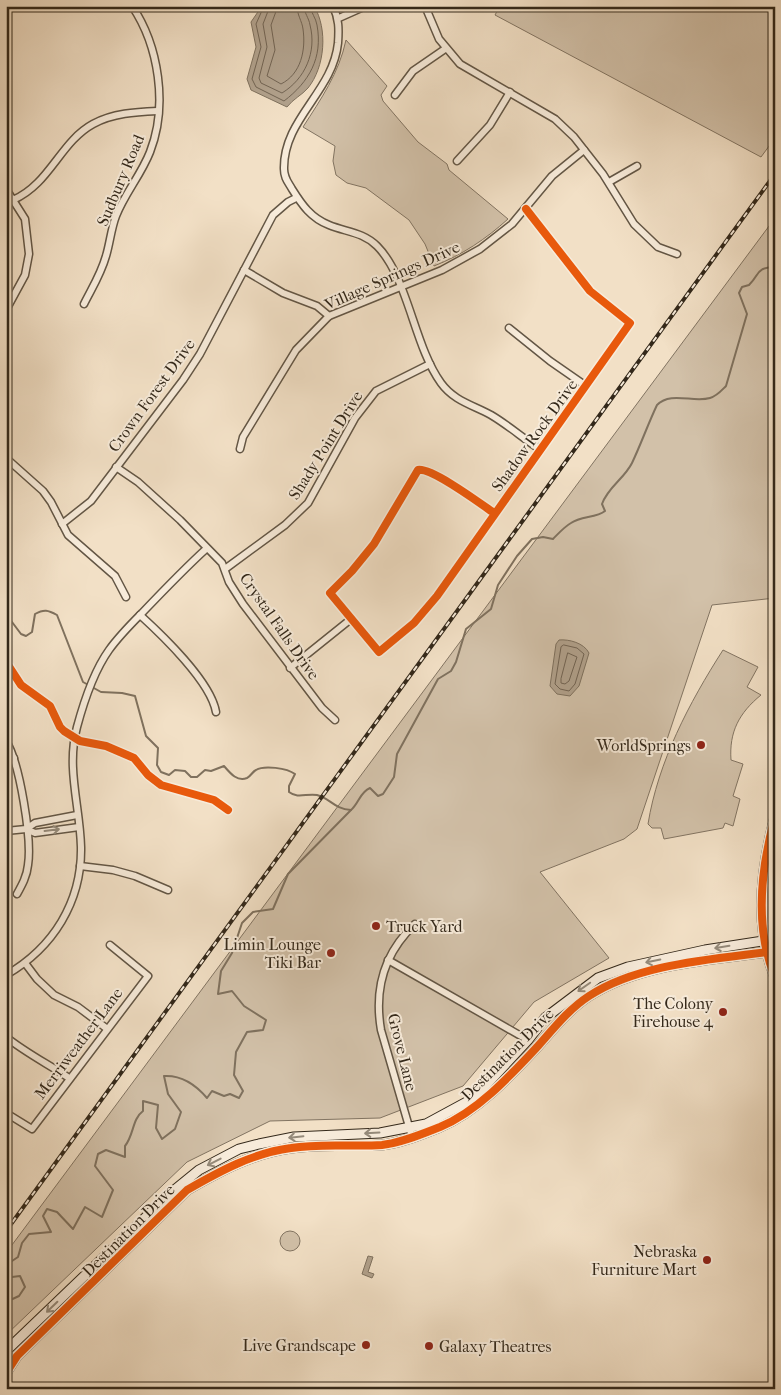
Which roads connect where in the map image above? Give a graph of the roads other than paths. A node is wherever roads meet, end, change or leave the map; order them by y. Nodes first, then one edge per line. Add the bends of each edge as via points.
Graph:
1 (132, 6) edge
2 (333, 6) edge
3 (366, 6) edge
4 (425, 6) edge
5 (339, 18) junction
6 (445, 49) junction
7 (510, 92) junction
8 (395, 95) dead end
9 (158, 111) junction
10 (584, 150) junction
11 (457, 161) dead end
12 (636, 166) dead end
13 (609, 182) junction
14 (6, 188) edge
15 (296, 198) junction
16 (13, 200) junction
17 (526, 209) junction
18 (677, 254) dead end
19 (244, 270) junction
20 (400, 287) junction
21 (84, 304) dead end
22 (6, 310) edge
23 (329, 316) junction
24 (509, 328) dead end
25 (430, 364) junction
26 (586, 386) junction
27 (240, 450) dead end
28 (540, 450) junction
29 (6, 458) edge
30 (116, 467) junction
31 (494, 513) junction
32 (62, 524) junction
33 (206, 549) junction
34 (225, 569) junction
35 (126, 597) dead end
36 (140, 614) junction
37 (350, 619) junction
38 (290, 668) junction
39 (216, 712) dead end
40 (335, 720) dead end
41 (6, 741) edge
42 (14, 758) junction
43 (6, 760) edge
44 (77, 814) junction
45 (775, 817) edge
46 (79, 827) junction
47 (26, 829) junction
48 (6, 831) edge
49 (80, 866) junction
50 (168, 890) dead end
51 (17, 894) dead end
52 (415, 924) dead end
53 (775, 939) edge
54 (764, 940) junction
55 (110, 945) dead end
56 (770, 952) edge
57 (388, 960) junction
58 (25, 963) junction
59 (6, 974) edge
60 (775, 977) edge
61 (106, 1028) junction
62 (6, 1037) edge
63 (528, 1040) junction
64 (69, 1078) junction
65 (6, 1113) edge
66 (411, 1133) junction
67 (259, 1144) junction
68 (260, 1154) junction
69 (32, 1327) junction
70 (40, 1334) junction
71 (6, 1351) edge
72 (6, 1373) edge

1 - 9 street, Sudbury Road via 152,48
2 - 5 street
3 - 5 street
4 - 6 street
5 - 15 street via 336,60 286,146 286,181
6 - 7 street via 460,64
6 - 8 street via 413,71
7 - 10 street via 554,119
7 - 11 street via 490,125
9 - 16 street via 122,113 93,124 72,142 28,194
9 - 21 street, Sudbury Road via 150,152 122,201 102,269
10 - 13 street
10 - 17 street, Village Springs Drive via 552,176
12 - 13 street
13 - 18 street via 634,224 658,246
14 - 16 street
15 - 19 street, Crown Forest Drive via 273,215
15 - 20 street via 317,219 352,231 375,244 390,264
16 - 22 street via 25,219 29,254 26,275
17 - 20 street, Village Springs Drive via 480,249 442,270
17 - 26 street, Shadow Rock Drive via 590,291 630,323
19 - 23 street via 283,293 317,306
19 - 30 street, Crown Forest Drive via 192,366
20 - 23 street, Village Springs Drive
20 - 25 street
23 - 27 street, Village Springs Drive via 306,337 291,358 243,437
24 - 26 street
25 - 28 street via 454,397 491,415
25 - 34 street, Shady Point Drive via 376,391 355,418 308,503 279,530
26 - 28 street, Shadow Rock Drive
28 - 31 street, Shadow Rock Drive
29 - 32 street via 51,502
30 - 32 street, Crown Forest Drive via 91,501
30 - 33 street, Crystal Falls Drive via 180,520
31 - 37 street, Shadow Rock Drive via 424,612 379,652
31 - 37 street via 458,488 421,469 368,554 330,592
32 - 35 street via 77,544 115,576
33 - 34 street, Crystal Falls Drive
33 - 36 street
34 - 38 street, Crystal Falls Drive via 243,604
36 - 39 street via 170,643 207,691
36 - 44 street via 121,633 99,667 80,717 72,759
37 - 38 street
38 - 40 street, Crystal Falls Drive
41 - 42 street
42 - 43 street
42 - 47 street
44 - 46 street
44 - 47 street via 35,823
45 - 54 street via 766,849 762,885
47 -> 46 street via 35,833
46 - 49 street
47 - 48 street
47 - 51 street via 28,864
49 - 50 street via 136,876
49 - 58 street via 74,896 62,921 40,952
52 - 57 street, Grove Lane via 403,935
53 - 54 street, Destination Drive
54 - 56 street
54 -> 63 street, Destination Drive via 628,967 598,978 546,1018
55 - 61 street, Merriweather Lane via 148,976
56 - 60 street
56 - 66 street, Destination Drive via 648,971 612,983 588,996 562,1018 466,1114 441,1127
57 - 63 street
57 - 66 street, Grove Lane via 381,979 378,1013
58 - 59 street
58 - 61 street via 54,994
61 - 64 street, Merriweather Lane
62 - 64 street
63 - 66 street, Destination Drive via 474,1098
64 - 65 street, Merriweather Lane via 32,1128
66 -> 67 street, Destination Drive via 294,1137
66 - 68 street, Destination Drive via 384,1145 292,1147
67 - 68 street
67 -> 69 street, Destination Drive via 199,1170
68 - 70 street, Destination Drive via 187,1190
69 - 70 street
69 - 71 street, Destination Drive
70 - 72 street, Destination Drive via 17,1356

